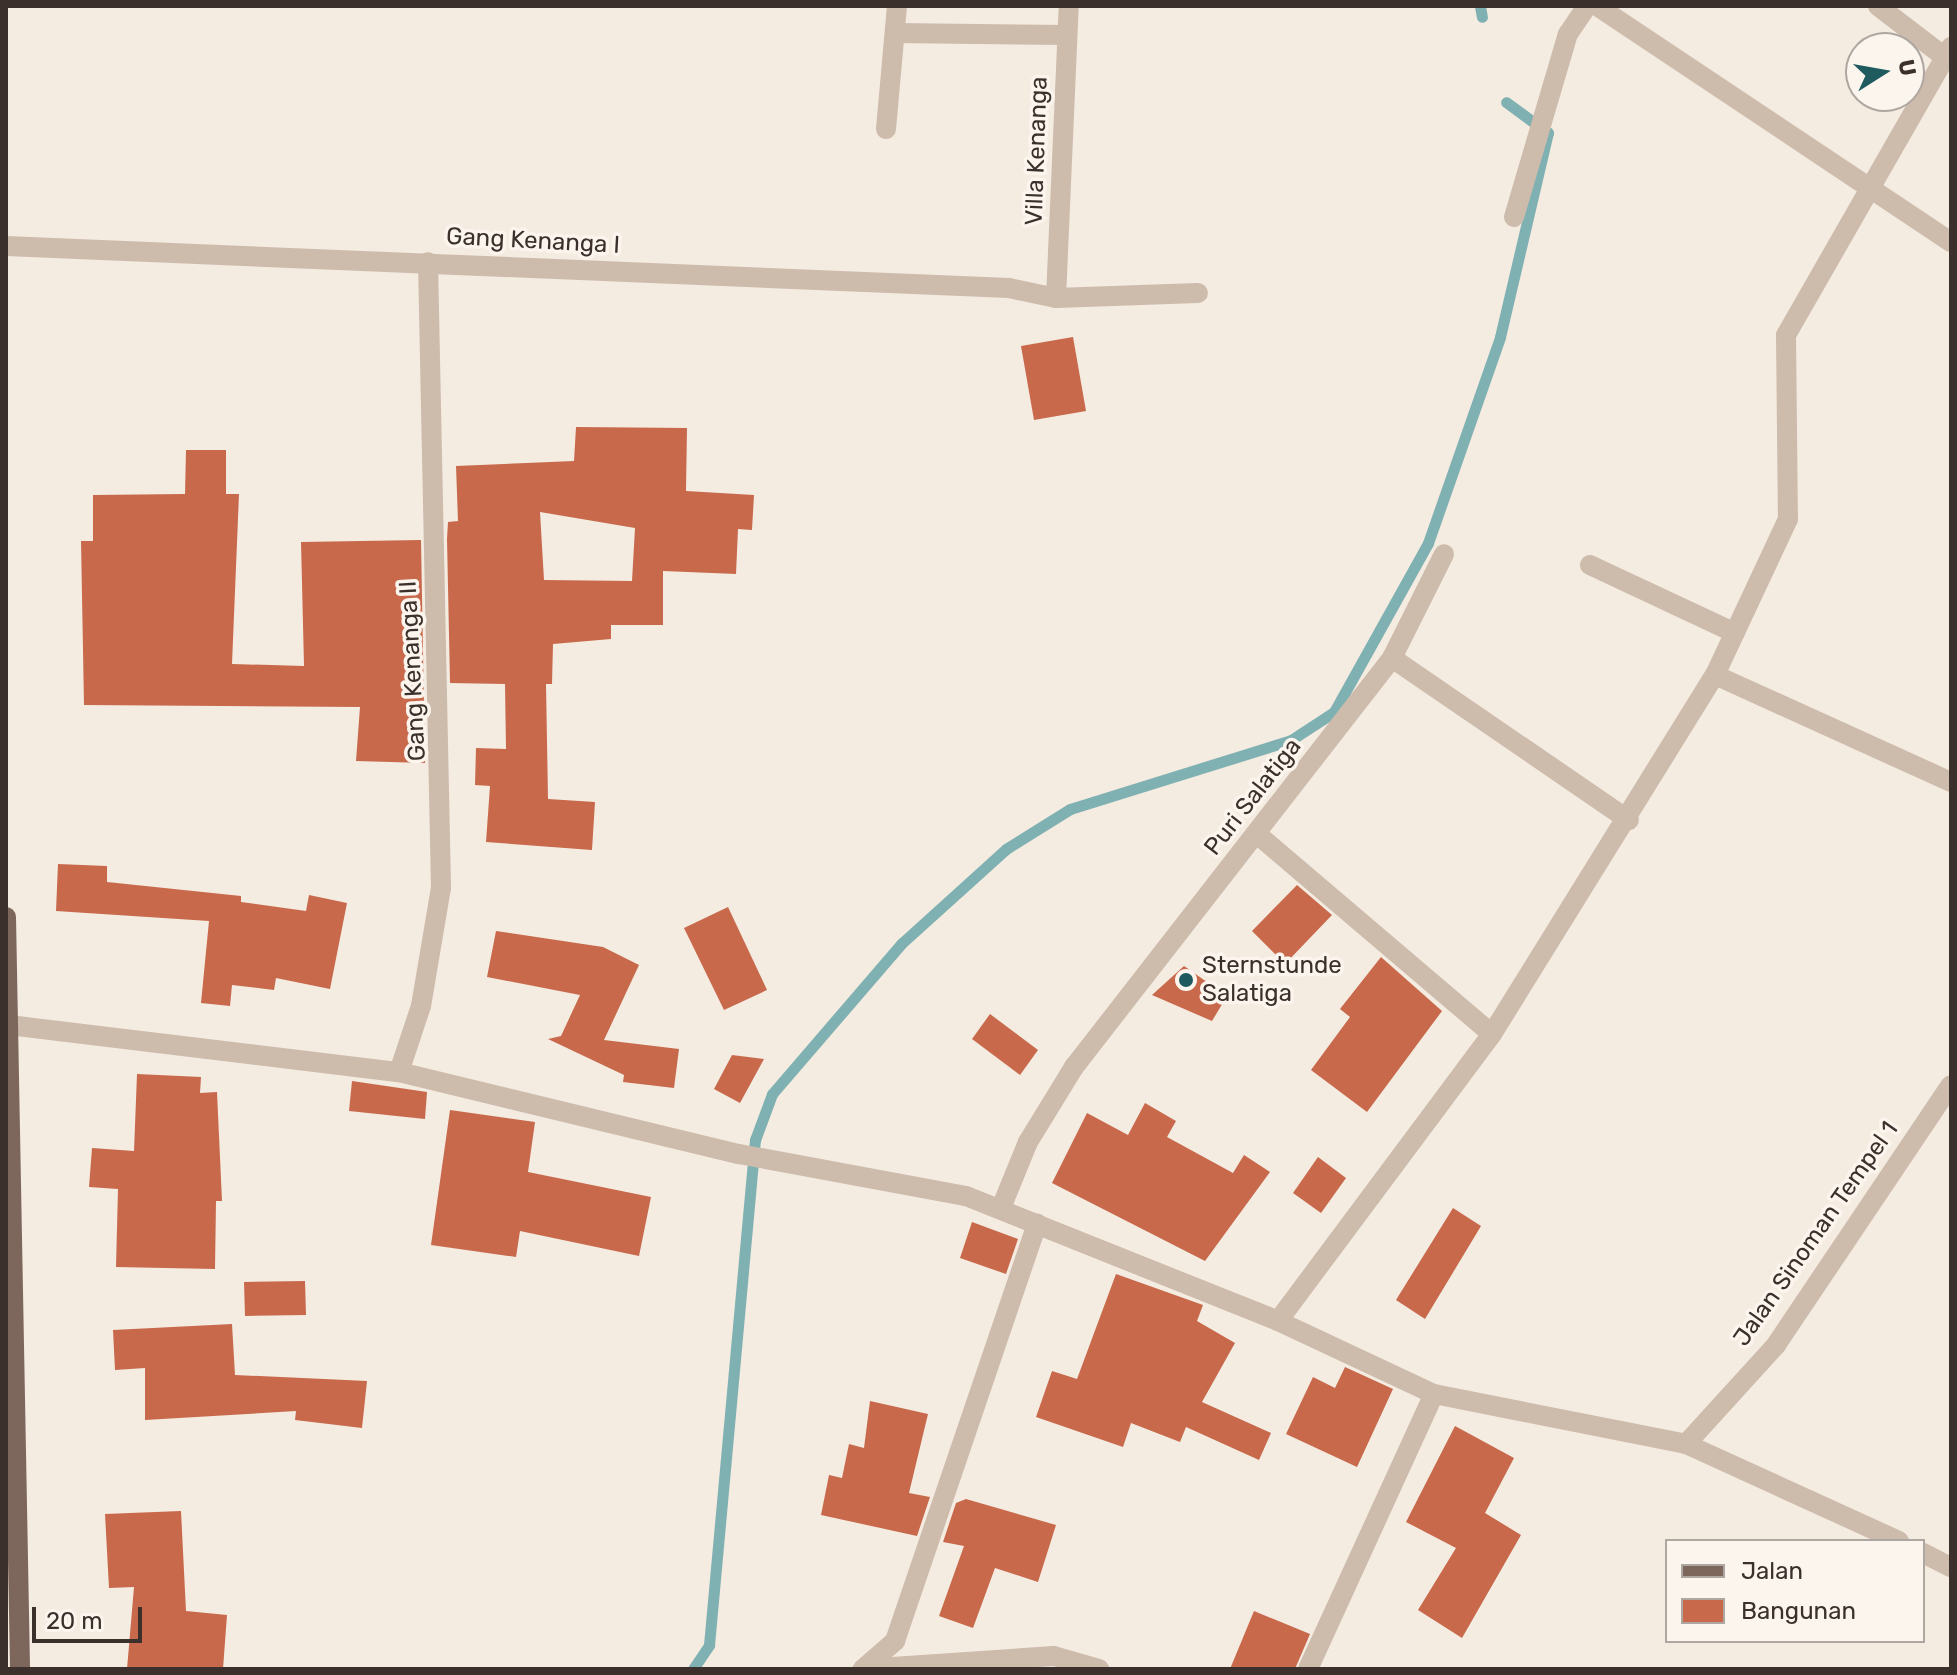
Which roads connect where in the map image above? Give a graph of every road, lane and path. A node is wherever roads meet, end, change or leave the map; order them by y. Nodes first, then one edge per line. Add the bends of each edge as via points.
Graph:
1 (897, 6) edge
2 (1069, 6) edge
3 (1587, 6) edge
4 (1878, 6) edge
5 (1601, 9) edge
6 (895, 33) junction
7 (1067, 35) junction
8 (1946, 51) edge
9 (886, 129) dead end
10 (1872, 189) junction
11 (1514, 217) dead end
12 (1951, 242) edge
13 (6, 246) edge
14 (428, 262) junction
15 (1198, 293) dead end
16 (1056, 298) junction
17 (1444, 554) dead end
18 (1590, 565) dead end
19 (1735, 633) junction
20 (1392, 658) junction
21 (1715, 675) junction
22 (1951, 782) edge
23 (1629, 820) junction
24 (1258, 835) junction
25 (6, 917) edge
26 (9, 1025) junction
27 (1492, 1034) junction
28 (399, 1072) junction
29 (1951, 1085) edge
30 (1001, 1208) junction
31 (1037, 1224) junction
32 (1278, 1321) junction
33 (1434, 1394) junction
34 (1686, 1444) junction
35 (11, 1522) edge
36 (1895, 1539) edge
37 (1925, 1554) edge
38 (1951, 1567) edge
39 (20, 1669) edge
40 (863, 1669) edge
41 (1099, 1669) edge
42 (1308, 1669) edge

1 - 6 street
2 - 7 street, Villa Kenanga
3 - 11 street via 1568,34
4 - 8 street
5 - 10 street
6 - 7 street
6 - 9 street
7 - 16 street, Villa Kenanga
8 - 10 street
10 - 12 street
10 - 19 street via 1807,288 1786,335 1788,519
13 - 14 street, Gang Kenanga I
14 - 16 street, Gang Kenanga I via 1009,288
14 - 28 street, Gang Kenanga II via 441,888 421,1006
15 - 16 street
17 - 20 street, Puri Salatiga
18 - 19 street
19 - 21 street
20 - 23 street
20 - 24 street, Puri Salatiga
21 - 22 street
21 - 23 street
23 - 27 street
24 - 27 street
24 - 30 street, Puri Salatiga via 1056,1092
25 - 26 main road
26 - 28 street
26 - 35 main road
27 - 32 street
28 - 30 street via 739,1154
29 - 34 street, Jalan Sinoman Tempel 1 via 1776,1345
30 - 31 street
31 - 32 street
31 - 40 street via 895,1641
32 - 33 street
33 - 34 street
33 - 42 street
34 - 36 street
35 - 39 main road
37 - 38 street
40 - 41 street via 1054,1656

